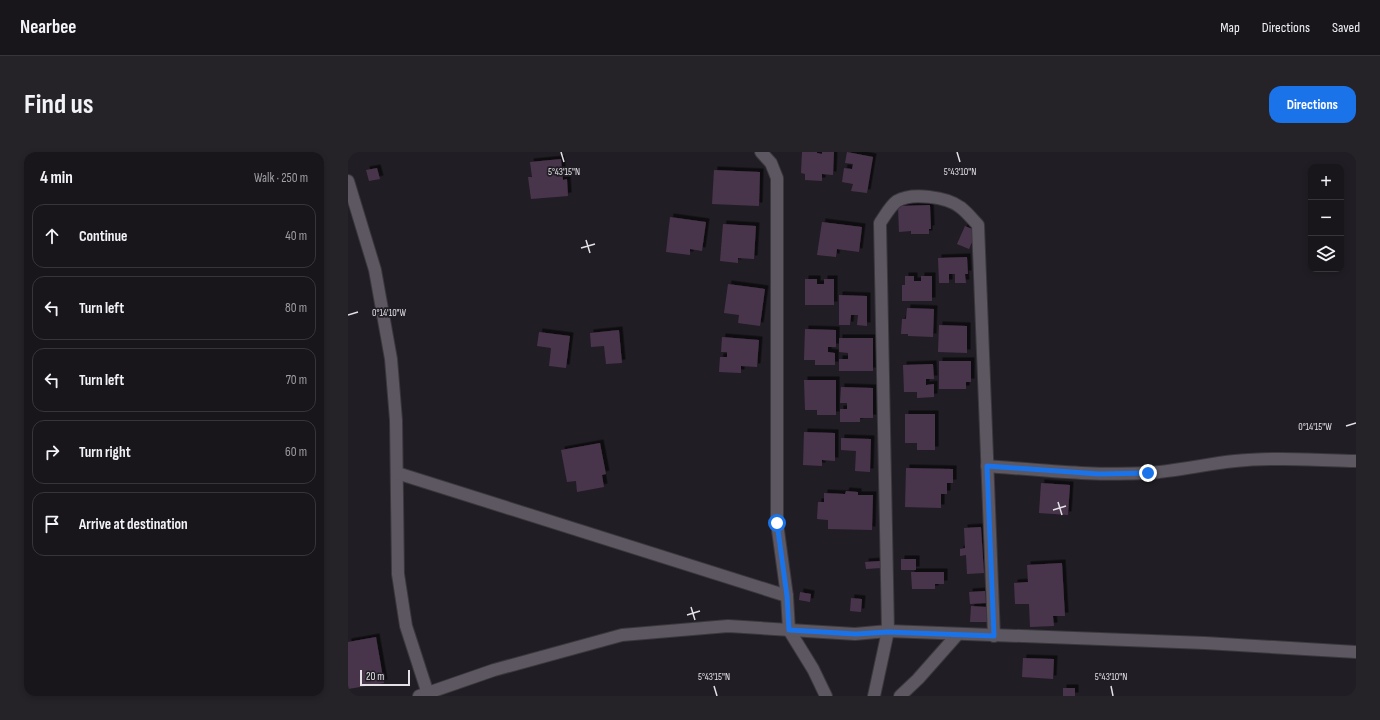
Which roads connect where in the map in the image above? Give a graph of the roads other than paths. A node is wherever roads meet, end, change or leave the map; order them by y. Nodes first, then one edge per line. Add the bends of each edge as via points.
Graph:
1 (761, 152) edge
2 (348, 181) edge
3 (1356, 461) edge
4 (987, 466) junction
5 (397, 473) junction
6 (787, 596) junction
7 (789, 630) junction
8 (888, 632) junction
9 (957, 635) junction
10 (994, 636) junction
11 (1356, 652) edge
12 (424, 695) edge
13 (826, 696) edge
14 (874, 696) edge
15 (900, 696) edge

1 - 6 street via 771,163 777,178 777,523
2 - 5 street via 375,270 391,359
3 - 4 street via 1235,461 1127,474
4 - 8 street via 978,224 960,206 938,198 916,196 898,201 880,223
4 - 10 street
5 - 6 street
5 - 12 street via 398,574 406,626
6 - 7 street
7 - 8 street via 856,634
7 - 12 street via 728,626 622,635 494,670
7 - 13 street
8 - 9 street
8 - 14 street
9 - 10 street
9 - 15 street
10 - 11 street via 1205,643

